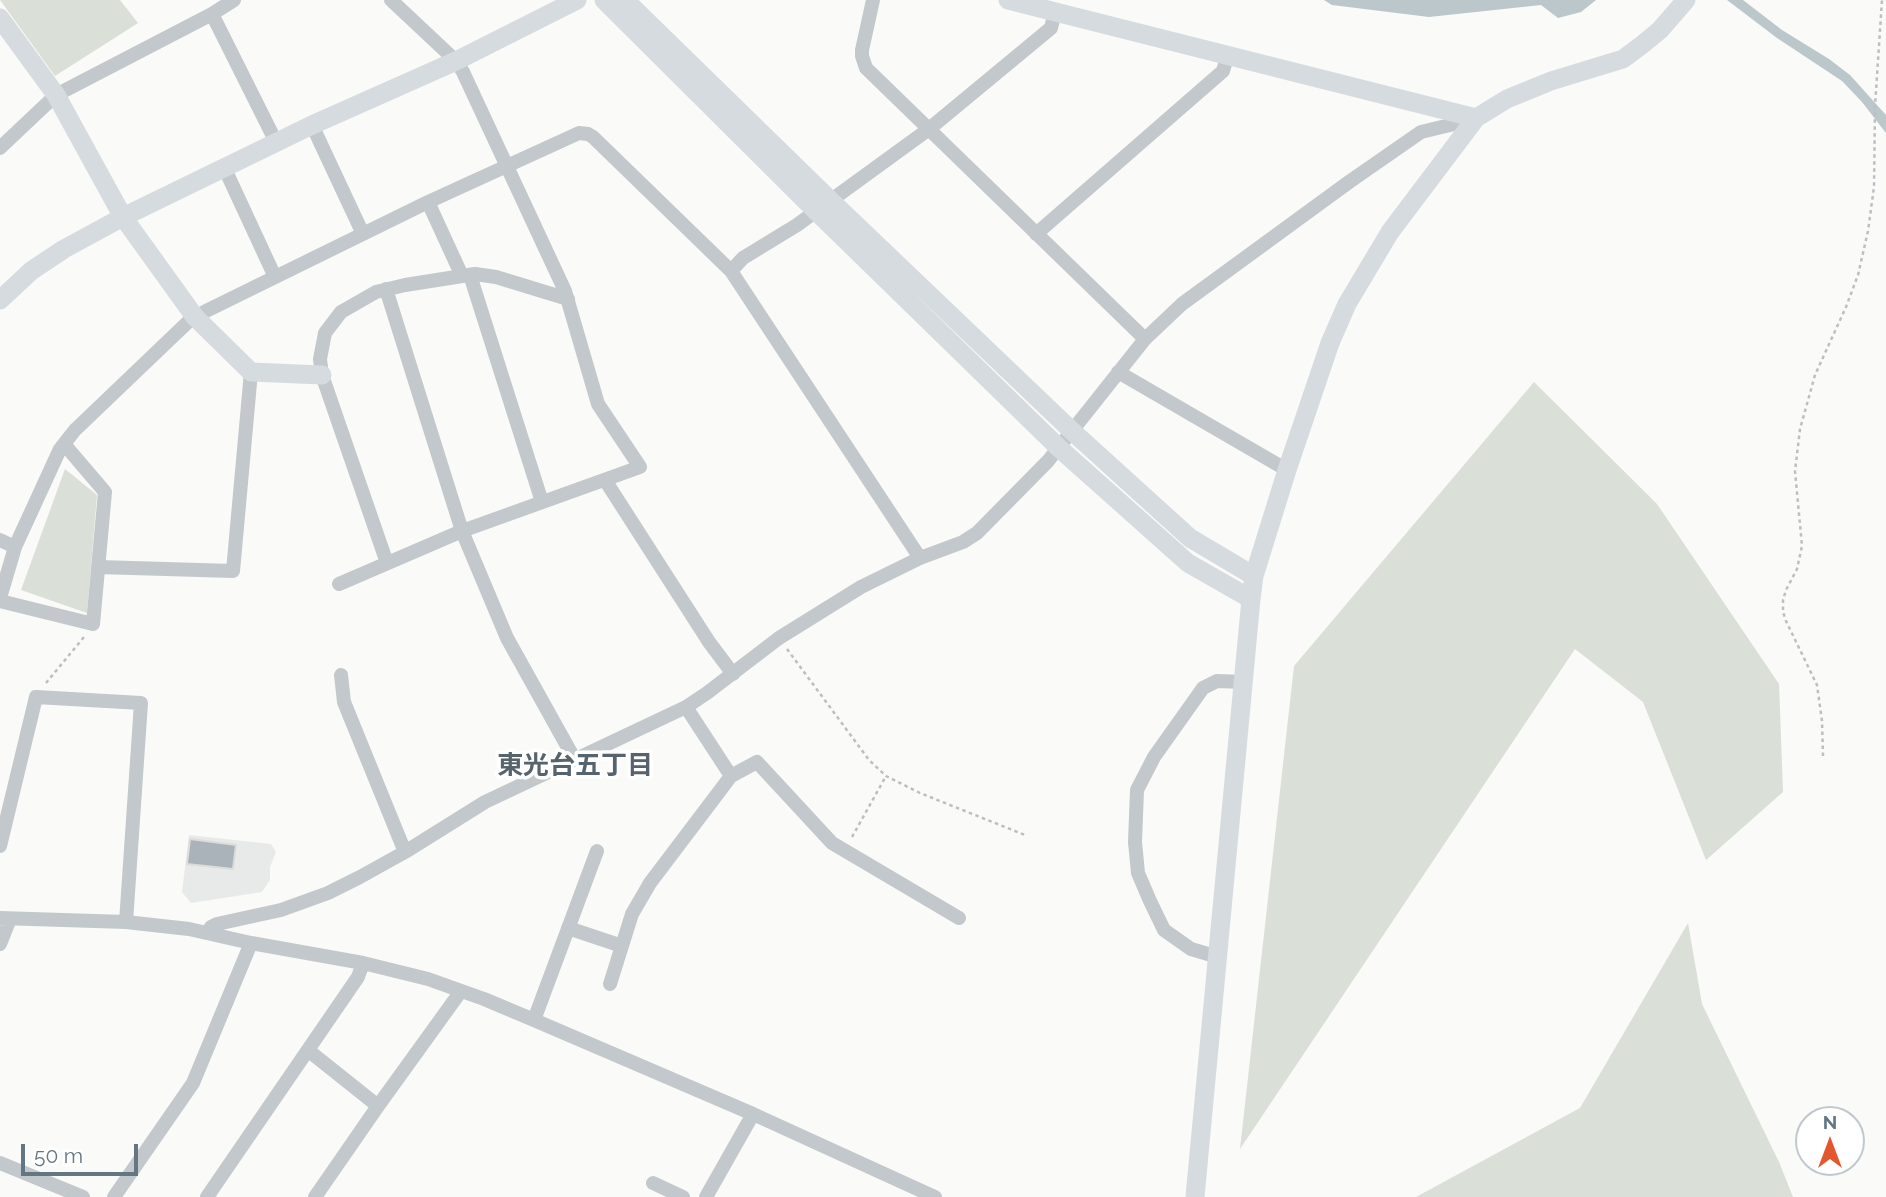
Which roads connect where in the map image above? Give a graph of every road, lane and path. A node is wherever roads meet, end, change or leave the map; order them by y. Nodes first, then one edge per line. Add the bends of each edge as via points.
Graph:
1 (234, 0) edge
2 (391, 0) edge
3 (577, 0) edge
4 (604, 0) edge
5 (625, 0) edge
6 (873, 0) edge
7 (1008, 0) edge
8 (1686, 0) edge
9 (1882, 0) edge
10 (1055, 12) junction
11 (212, 14) junction
12 (0, 18) edge
13 (6, 38) edge
14 (1227, 54) junction
15 (456, 61) junction
16 (56, 95) junction
17 (1476, 118) junction
18 (312, 125) junction
19 (929, 129) junction
20 (276, 142) junction
21 (0, 148) edge
22 (507, 165) junction
23 (224, 167) junction
24 (428, 202) junction
25 (823, 205) junction
26 (123, 216) junction
27 (363, 234) junction
28 (1036, 234) junction
29 (731, 271) junction
30 (466, 276) junction
31 (275, 277) junction
32 (386, 289) junction
33 (568, 299) junction
34 (0, 300) edge
35 (195, 317) junction
36 (1145, 339) junction
37 (250, 372) junction
38 (1118, 372) junction
39 (322, 375) junction
40 (1072, 431) junction
41 (64, 444) junction
42 (1059, 447) junction
43 (1287, 470) junction
44 (605, 480) junction
45 (542, 502) junction
46 (462, 531) junction
47 (0, 540) edge
48 (15, 547) junction
49 (920, 558) junction
50 (387, 563) junction
51 (98, 567) junction
52 (1254, 576) junction
53 (338, 584) dead end
54 (0, 599) edge
55 (1251, 599) junction
56 (93, 624) junction
57 (779, 638) junction
58 (733, 674) junction
59 (341, 675) dead end
60 (1244, 682) junction
61 (36, 697) junction
62 (685, 707) junction
63 (1823, 756) dead end
64 (575, 760) junction
65 (731, 776) junction
66 (886, 776) junction
67 (1025, 835) dead end
68 (0, 846) edge
69 (845, 850) junction
70 (597, 851) dead end
71 (405, 852) junction
72 (5, 918) edge
73 (959, 918) dead end
74 (126, 922) junction
75 (568, 928) junction
76 (207, 933) junction
77 (251, 943) junction
78 (0, 944) edge
79 (622, 946) junction
80 (1218, 957) junction
81 (363, 963) junction
82 (610, 984) dead end
83 (461, 991) junction
84 (534, 1020) junction
85 (309, 1051) junction
86 (378, 1106) junction
87 (753, 1114) junction
88 (0, 1163) edge
89 (653, 1183) dead end
90 (910, 1192) edge
91 (83, 1197) edge
92 (114, 1197) edge
93 (207, 1197) edge
94 (315, 1197) edge
95 (683, 1197) edge
96 (706, 1197) edge
97 (935, 1197) edge
98 (1195, 1197) edge

1 - 11 street
2 - 15 street
3 - 15 street
4 - 25 street
5 - 25 street
6 - 19 street via 863,63
7 - 10 street
8 - 17 street via 1660,30 1623,59 1551,81
9 - 63 path via 1868,231 1857,275 1815,375 1800,429 1795,471 1801,557 1783,600 1786,621 1817,685
10 - 14 street
10 - 19 street via 1051,28
11 - 16 street
11 - 20 street
12 - 13 street
13 - 16 street
14 - 17 street
14 - 28 street via 1223,71
15 - 18 street
15 - 22 street
16 - 21 street
16 - 26 street
17 - 36 street via 1422,132 1182,304
17 - 43 street via 1390,232 1347,304
18 - 20 street
18 - 27 street
19 - 25 street
19 - 28 street
20 - 23 street
22 - 24 street
22 - 29 street via 579,133 588,134
22 - 33 street
23 - 26 street
23 - 31 street
24 - 27 street
24 - 30 street
25 - 29 street via 743,258
25 - 40 street
25 - 42 street
26 - 34 street via 31,271
26 - 35 street
27 - 31 street
28 - 36 street
29 - 49 street
30 - 32 street
30 - 33 street via 496,277
30 - 45 street
31 - 35 street
32 - 39 street via 341,312 325,333
32 - 46 street
33 - 44 street via 598,404 640,467
35 - 37 street
35 - 41 street
36 - 38 street
37 - 39 street
37 - 51 street via 233,571
38 - 40 street
38 - 43 street
39 - 50 street
40 - 42 street
40 - 52 street via 1189,538
41 - 48 street
41 - 51 street via 105,492
42 - 49 street via 977,533
42 - 55 street via 1188,563
43 - 52 street
44 - 45 street
44 - 58 street
45 - 46 street
46 - 50 street
46 - 64 street via 506,638
47 - 48 street
48 - 54 street
49 - 57 street via 861,587
50 - 53 street
51 - 56 street
52 - 55 street
54 - 56 street
55 - 60 street
56 - 61 path
57 - 58 street
57 - 66 path via 869,760
58 - 62 street
59 - 71 street via 344,702
60 - 80 street
60 - 80 street via 1217,681 1203,688 1154,757 1137,790 1138,873 1164,930 1191,949
61 - 68 street
61 - 74 street via 141,703
62 - 64 street
62 - 65 street
64 - 71 street via 485,802
65 - 69 street via 757,762 832,843
65 - 79 street via 650,883 632,914
66 - 67 path
66 - 69 path
69 - 73 street
70 - 75 street
71 - 76 street via 328,893 217,925
72 - 74 street
72 - 78 street
74 - 76 street
75 - 79 street
75 - 84 street
76 - 77 street
77 - 81 street
77 - 92 street via 193,1083
79 - 82 street
80 - 98 street
81 - 83 street
81 - 85 street
83 - 84 street
83 - 86 street
84 - 87 street
85 - 86 street
85 - 93 street
86 - 94 street
87 - 90 street
87 - 96 street
88 - 91 street
89 - 95 street
90 - 97 street

